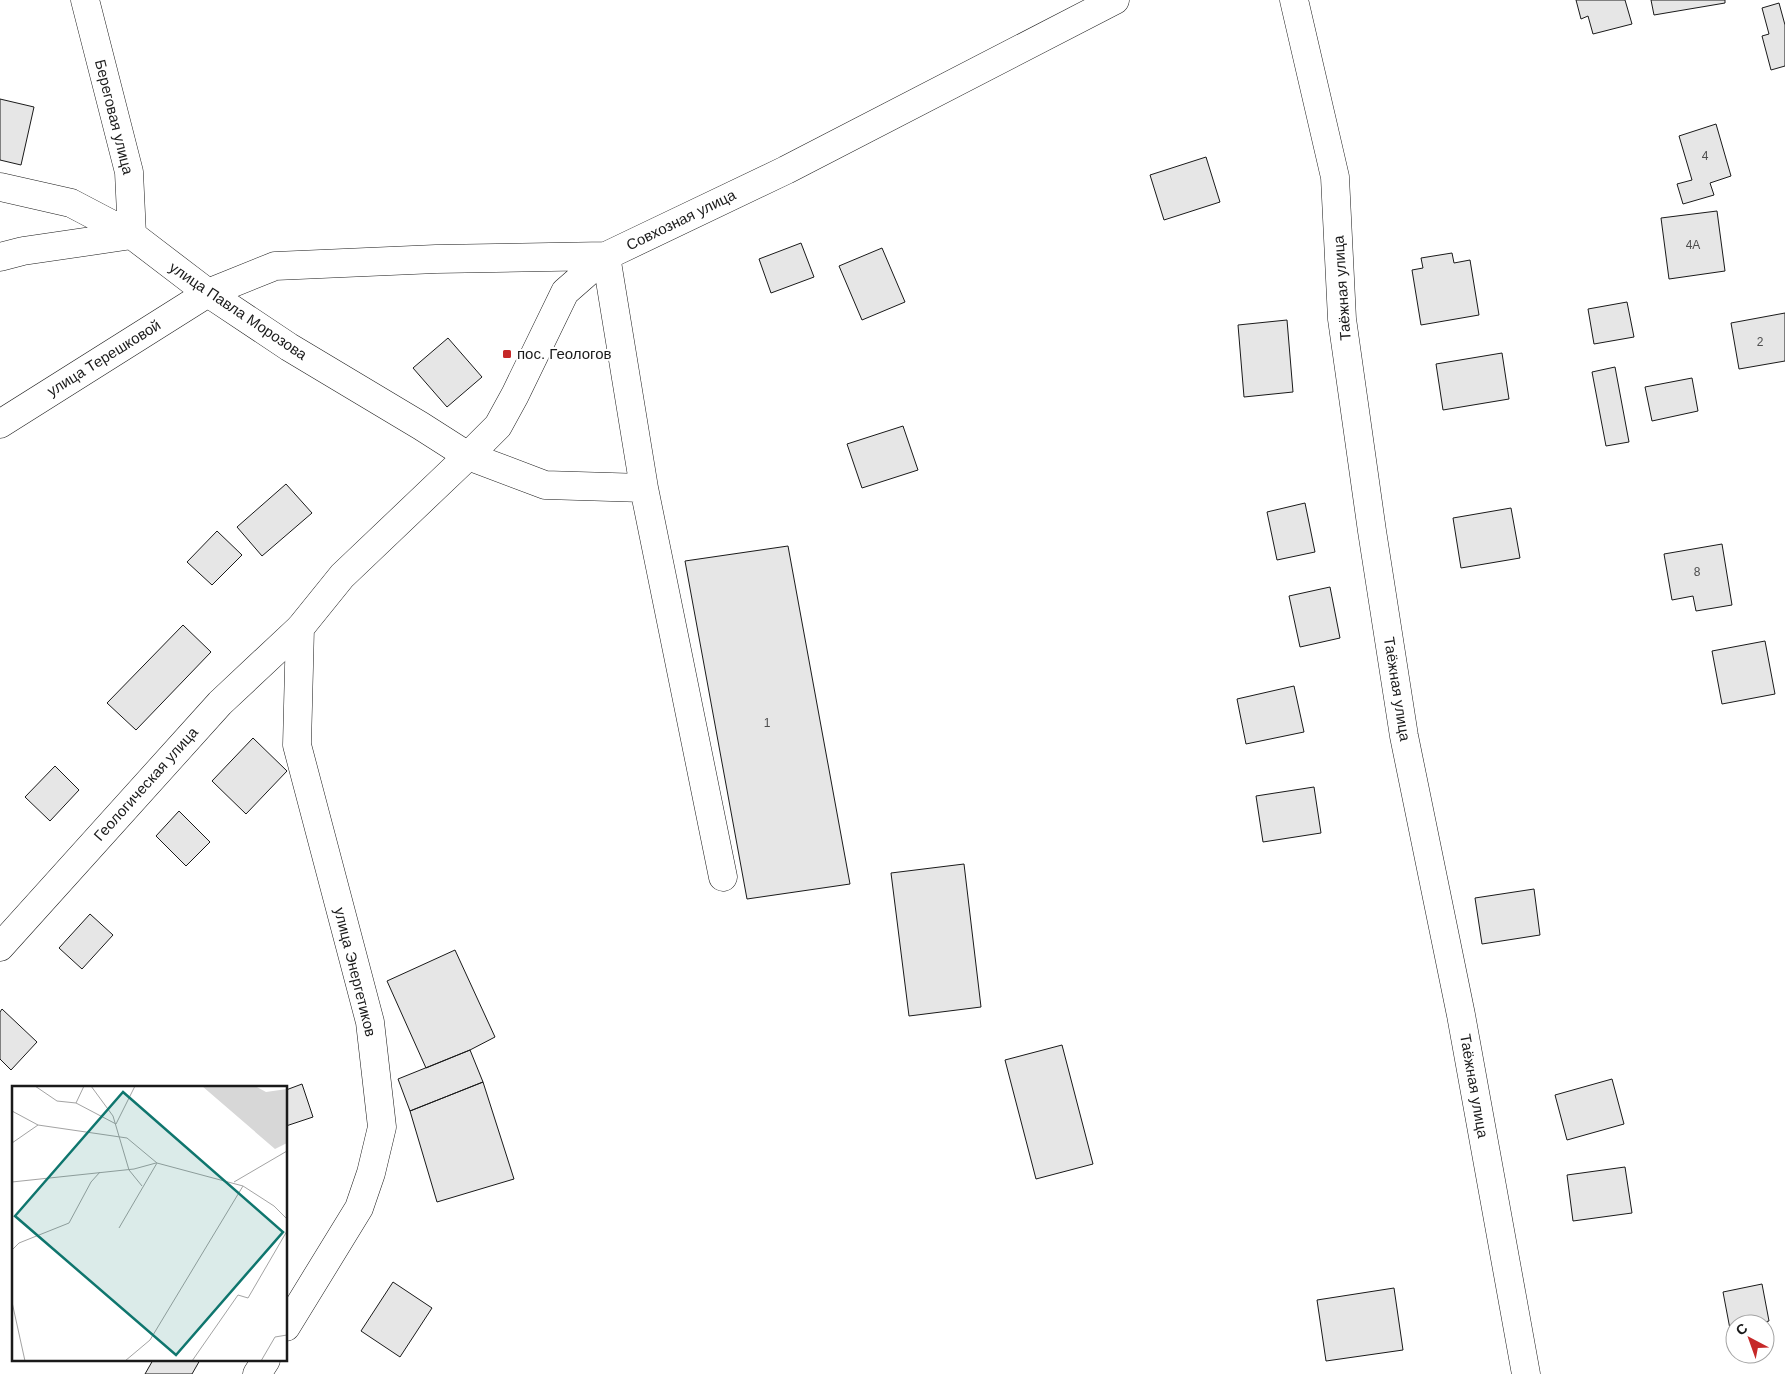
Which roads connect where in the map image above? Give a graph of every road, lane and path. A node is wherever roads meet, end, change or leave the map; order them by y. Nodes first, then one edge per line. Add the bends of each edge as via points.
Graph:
1 (85, 0) edge
2 (1115, 0) edge
3 (1294, 0) edge
4 (0, 187) edge
5 (132, 235) junction
6 (606, 256) junction
7 (0, 258) edge
8 (208, 293) junction
9 (0, 424) edge
10 (468, 456) junction
11 (644, 488) junction
12 (300, 628) junction
13 (723, 877) dead end
14 (0, 947) edge
15 (288, 1324) edge
16 (265, 1362) edge
17 (258, 1374) edge
18 (1526, 1374) edge

1 - 5 street, Береговая улица via 129,172
2 - 6 street, Совхозная улица via 786,170
3 - 18 street, Таёжная улица via 1335,177 1342,319 1404,736 1461,1015
4 - 5 street, улица Павла Морозова via 71,203
5 - 7 street via 23,251
5 - 8 street, улица Павла Морозова
6 - 8 street, Совхозная улица via 275,266
6 - 10 street, Геологическая улица via 565,292 498,426
6 - 11 street
8 - 9 street, улица Терешковой
8 - 10 street, улица Павла Морозова via 289,347
10 - 11 street, улица Павла Морозова via 545,485
10 - 12 street, Геологическая улица via 342,576
11 - 13 street
12 - 14 street, Геологическая улица via 220,703
12 - 15 street, улица Энергетиков via 297,745 370,1022 382,1127 371,1173 358,1208
16 - 17 street

